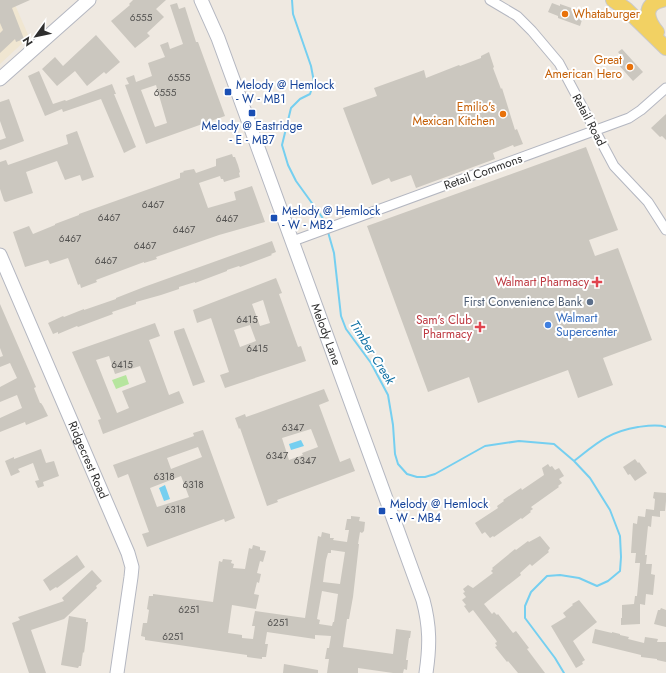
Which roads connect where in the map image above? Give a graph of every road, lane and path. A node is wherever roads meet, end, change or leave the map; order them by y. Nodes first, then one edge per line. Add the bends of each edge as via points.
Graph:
1 (89, 0) edge
2 (201, 0) edge
3 (490, 0) edge
4 (613, 0) edge
5 (662, 0) edge
6 (666, 41) edge
7 (666, 48) edge
8 (0, 79) edge
9 (666, 88) edge
10 (596, 131) junction
11 (666, 230) edge
12 (293, 241) junction
13 (0, 255) edge
14 (117, 673) edge
15 (426, 673) edge

1 - 8 street
2 - 12 street, Melody Lane via 218,38
3 - 10 street, Retail Road via 517,16 559,63
4 - 7 main road via 626,9
5 - 6 main road via 651,6 648,14 650,22
9 - 10 street, Retail Commons via 629,118
10 - 11 street, Retail Road via 614,166 648,202
10 - 12 street, Retail Commons
12 - 15 street, Melody Lane via 423,600 430,639
13 - 14 street, Ridgecrest Road via 132,567

